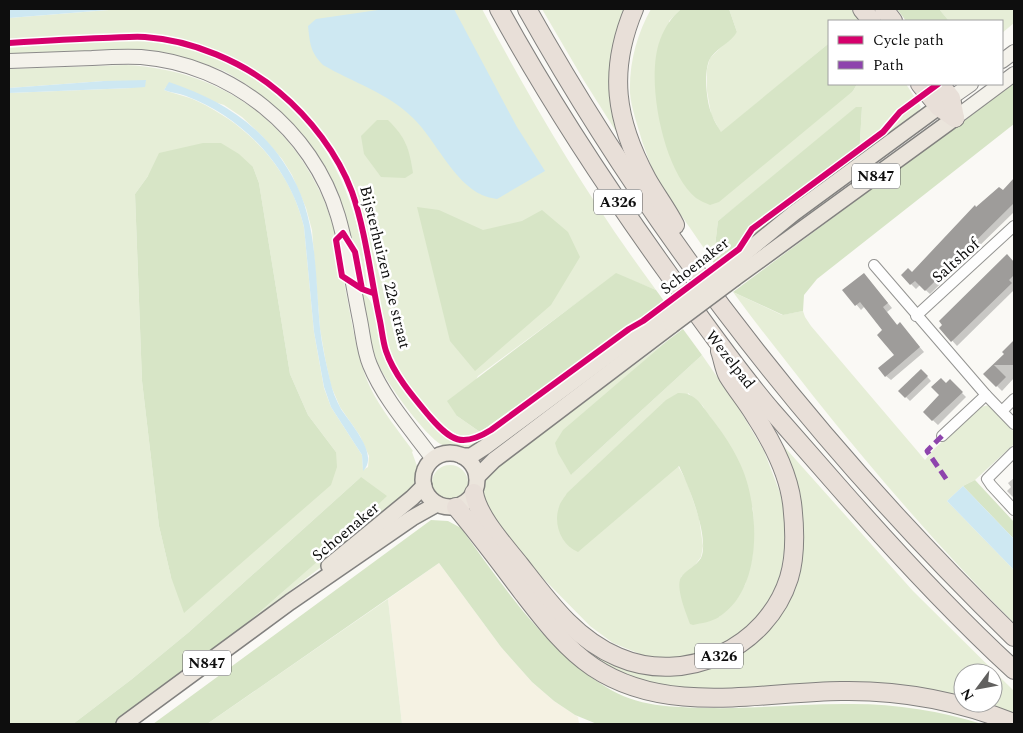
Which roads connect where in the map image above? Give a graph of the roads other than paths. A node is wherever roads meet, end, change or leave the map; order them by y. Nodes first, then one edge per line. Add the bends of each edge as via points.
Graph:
1 (499, 9) edge
2 (527, 9) edge
3 (634, 9) edge
4 (862, 9) edge
5 (884, 9) edge
6 (871, 20) edge
7 (893, 20) edge
8 (1014, 52) edge
9 (1003, 60) edge
10 (9, 61) edge
11 (1014, 74) edge
12 (1003, 82) edge
13 (921, 85) edge
14 (940, 85) edge
15 (970, 85) edge
16 (999, 85) edge
17 (945, 103) junction
18 (955, 118) junction
19 (1014, 226) edge
20 (681, 252) junction
21 (874, 265) dead end
22 (732, 273) junction
23 (916, 316) junction
24 (668, 319) junction
25 (717, 342) junction
26 (986, 395) junction
27 (1014, 398) edge
28 (1002, 411) junction
29 (1014, 424) edge
30 (942, 436) dead end
31 (1014, 452) edge
32 (462, 456) junction
33 (433, 459) junction
34 (476, 485) junction
35 (424, 486) junction
36 (437, 504) junction
37 (456, 507) junction
38 (1014, 510) edge
39 (290, 602) junction
40 (1014, 637) edge
41 (1014, 670) edge
42 (1014, 723) edge
43 (124, 724) edge

1 - 25 highway, Wezelpad / A326 via 569,127
2 - 20 highway, Wezelpad / A326 via 574,89
3 - 20 highway, A326 via 620,48 617,73 621,109 637,158 675,224
4 - 6 highway
5 - 7 highway
8 - 9 main road
10 - 33 main road, Bijsterhuizen 22e straat via 130,56 169,61 218,77 271,112 305,150 325,181 343,233 369,363 381,388
11 - 12 main road, Schoenaker / N847
13 - 17 highway
14 - 17 highway
15 - 17 main road, Schoenaker / N847
16 - 18 main road, Schoenaker / N847
17 - 18 highway
17 - 22 main road, Schoenaker / N847 via 794,214
18 - 22 main road, Schoenaker / N847
19 - 23 street, Saltshof
20 - 40 highway, Wezelpad / A326 via 792,397 916,538
21 - 23 street
22 - 24 main road, Schoenaker / N847, bridge
23 - 26 street
24 - 32 main road, Schoenaker / N847 via 485,447 471,456
24 - 34 main road, Schoenaker / N847 via 494,460
25 - 34 highway, A326 via 728,375 755,415 784,474 792,501 794,526 794,553 789,578 779,600 750,638 732,650 712,659 671,667 619,658 596,646 573,628 550,603 490,525 476,503
25 - 41 highway, Wezelpad / A326 via 771,410 898,554
26 - 28 street
26 - 30 street
27 - 28 street
28 - 29 street
31 - 38 street via 987,479
32 - 33 main road, N847 via 444,454
32 - 34 main road via 474,468
33 - 35 main road via 423,475
34 - 37 main road, N847 via 467,502
35 - 36 main road via 426,494
35 - 39 main road, Schoenaker / N847
36 - 37 main road
36 - 39 main road, Schoenaker / N847
37 - 42 highway via 545,622 571,650 594,668 648,692 722,698 842,691 896,694 951,702
39 - 43 main road, Schoenaker / N847

